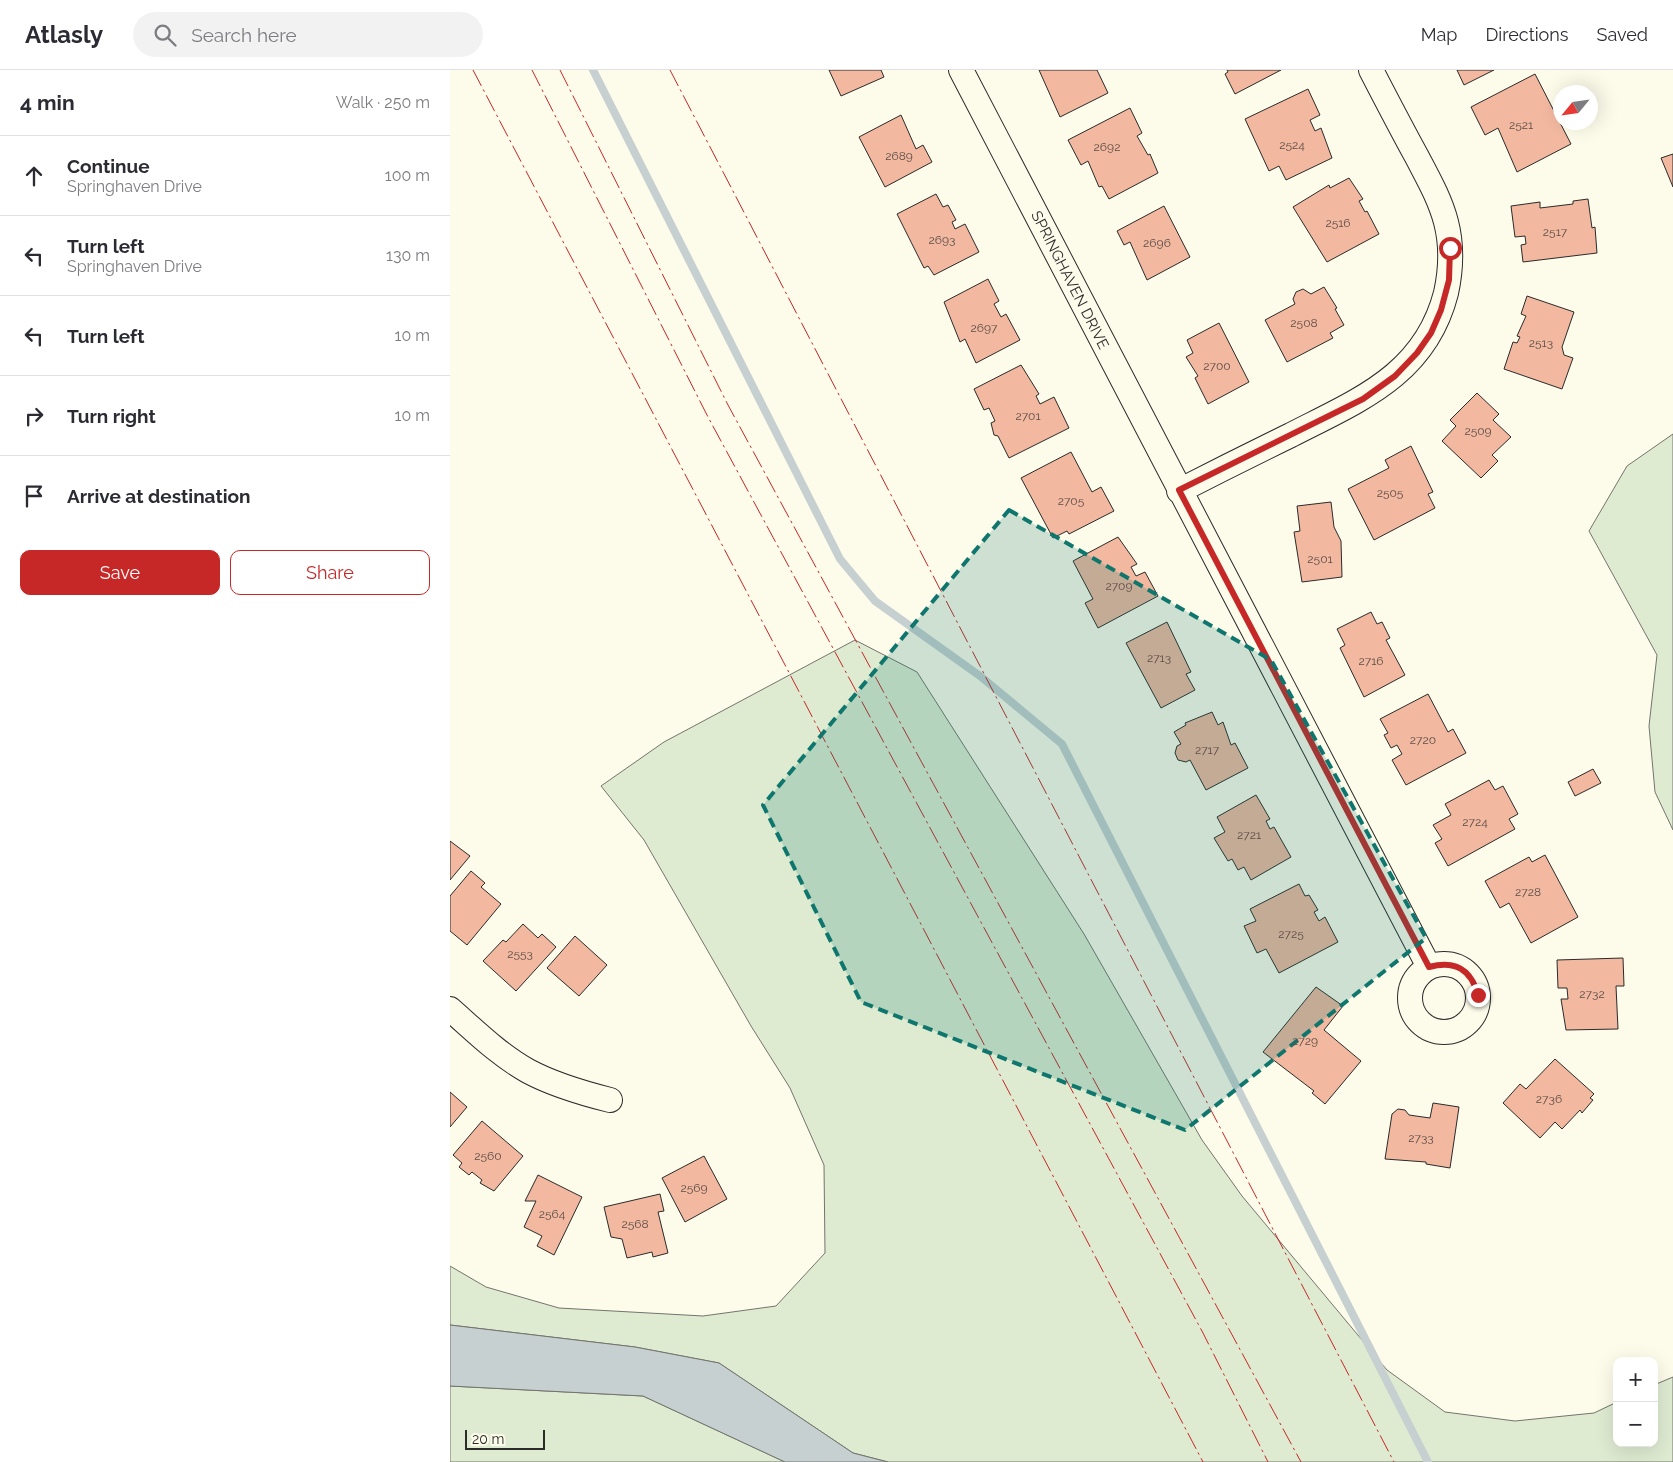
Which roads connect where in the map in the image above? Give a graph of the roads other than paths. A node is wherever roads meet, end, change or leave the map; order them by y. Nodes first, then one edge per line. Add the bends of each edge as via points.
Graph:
1 (960, 70) edge
2 (1371, 70) edge
3 (1179, 490) junction
4 (1429, 967) dead end
5 (450, 1009) edge
6 (610, 1100) dead end

1 - 3 street, SPRINGHAVEN DRIVE
2 - 3 street via 1439,200 1447,224 1449,280 1438,318 1417,353 1395,376 1363,399
3 - 4 street, SPRINGHAVEN DRIVE
5 - 6 street via 494,1048 527,1071 571,1091

